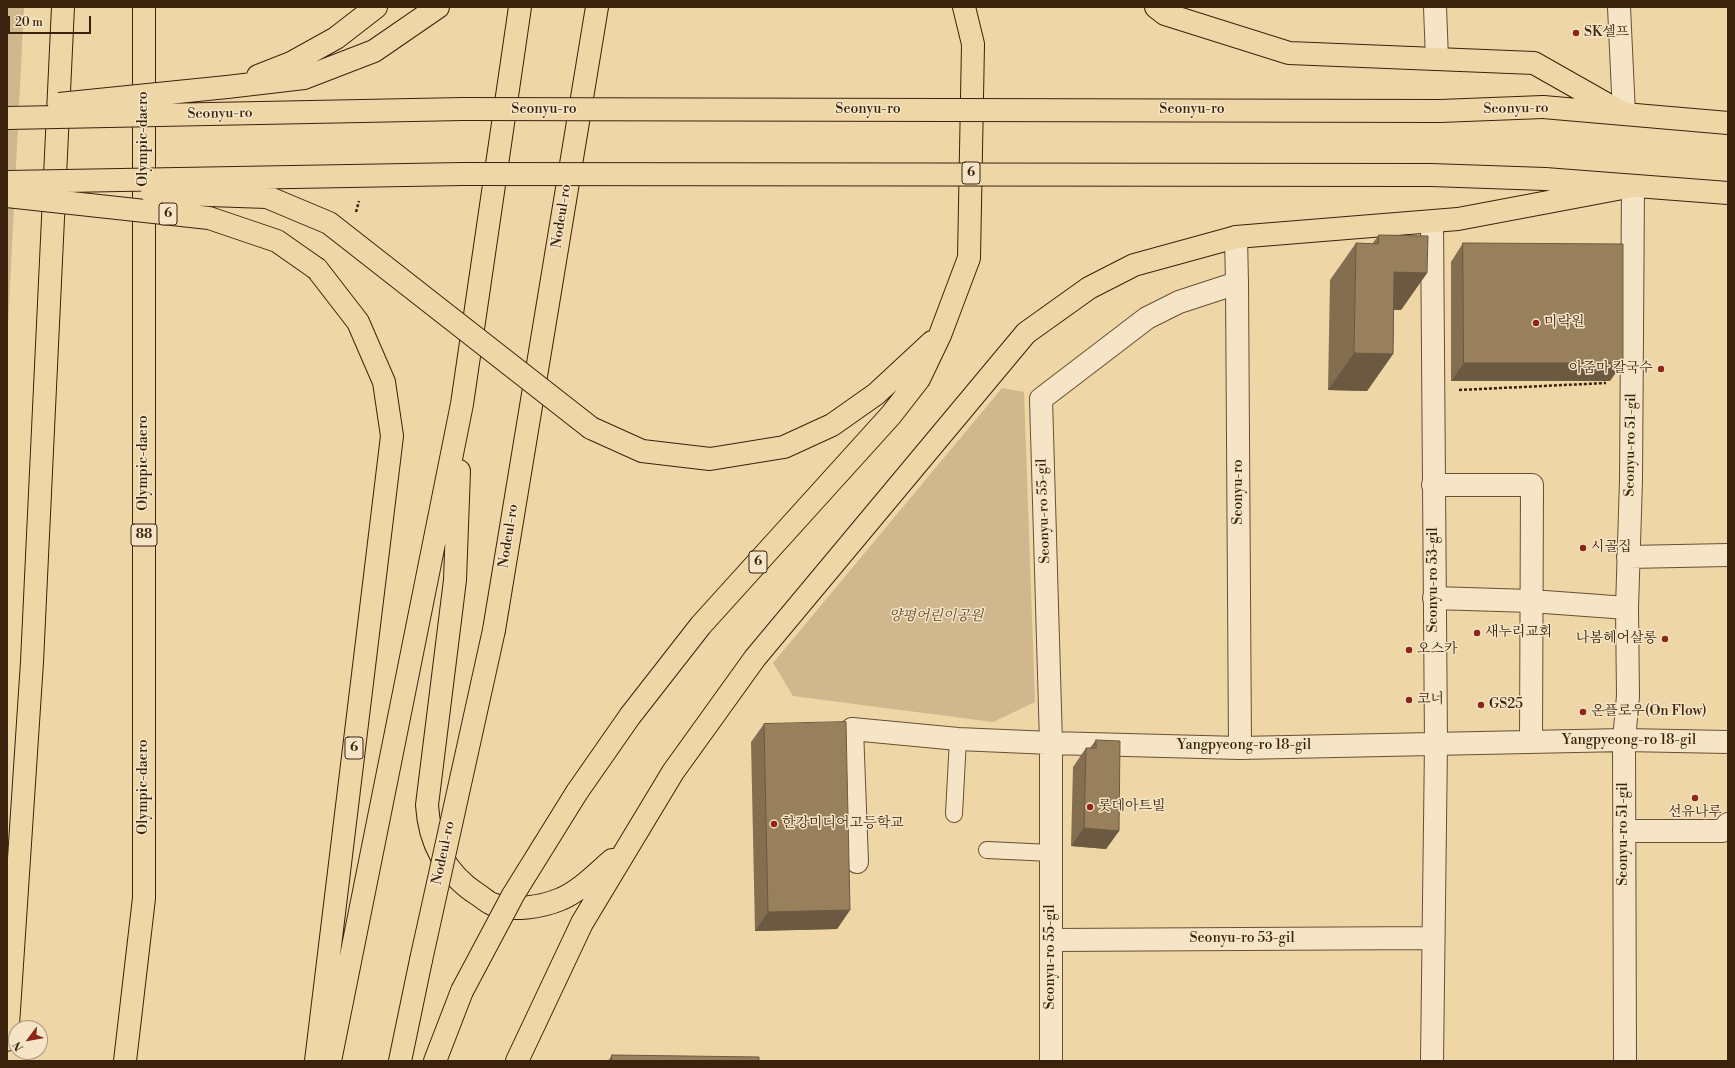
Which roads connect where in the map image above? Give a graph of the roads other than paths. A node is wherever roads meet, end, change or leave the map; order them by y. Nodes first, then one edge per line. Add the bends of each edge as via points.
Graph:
1 (63, 7) edge
2 (144, 7) edge
3 (376, 7) edge
4 (438, 7) edge
5 (520, 7) edge
6 (525, 7) edge
7 (597, 7) edge
8 (964, 7) edge
9 (1156, 7) edge
10 (1435, 7) edge
11 (1619, 7) edge
12 (513, 56) junction
13 (1437, 59) junction
14 (228, 88) junction
15 (7, 109) edge
16 (1624, 114) junction
17 (7, 118) edge
18 (1728, 123) edge
19 (7, 182) edge
20 (1633, 186) junction
21 (7, 188) edge
22 (1728, 193) edge
23 (7, 196) edge
24 (1432, 222) junction
25 (1236, 237) junction
26 (1237, 283) junction
27 (940, 335) junction
28 (462, 404) junction
29 (1434, 485) junction
30 (1728, 555) edge
31 (1628, 557) junction
32 (1434, 598) junction
33 (1531, 601) junction
34 (1627, 608) junction
35 (958, 739) junction
36 (1624, 740) junction
37 (1531, 742) junction
38 (1728, 742) edge
39 (1051, 743) junction
40 (1436, 744) junction
41 (1240, 748) junction
42 (954, 814) dead end
43 (1728, 824) edge
44 (1624, 831) junction
45 (628, 846) junction
46 (987, 850) dead end
47 (1051, 853) junction
48 (857, 862) dead end
49 (1433, 938) junction
50 (1051, 940) junction
51 (7, 1040) edge
52 (125, 1061) edge
53 (316, 1061) edge
54 (330, 1061) edge
55 (400, 1061) edge
56 (435, 1061) edge
57 (517, 1061) edge
58 (1051, 1061) edge
59 (1432, 1061) edge
60 (1625, 1061) edge

1 - 51 main road via 32,662
2 - 52 main road, Olympic-daero / 88 via 144,898
3 - 14 main road via 336,38 291,63
4 - 14 main road via 374,51 304,78
5 - 12 main road
6 - 12 main road
7 - 55 main road, Nodeul-ro, bridge via 494,630
8 - 27 main road, 6 via 973,44 969,258
9 - 13 main road via 1165,14 1289,53
10 - 13 street
11 - 16 street
12 - 28 main road
13 - 16 main road via 1534,63
14 - 15 main road, bridge
16 - 17 main road, Seonyu-ro, bridge via 1543,107 1440,111 462,110
16 - 18 main road, Seonyu-ro
19 - 20 main road, bridge via 463,174 1431,175 1545,179
20 - 22 main road
20 - 24 main road
20 - 31 street, Seonyu-ro 51-gil
21 - 27 main road, bridge via 267,197 329,223 591,428 642,451 710,459 784,447 832,425 876,394
23 - 53 main road, 6, bridge via 209,218 277,241 317,269 358,322 384,382 392,436
24 - 25 main road
24 - 29 street, Seonyu-ro 53-gil
25 - 26 street, Seonyu-ro
25 - 45 main road via 1134,265 1089,288 1026,333 755,658 673,772
26 - 39 street, Seonyu-ro 55-gil via 1179,302 1147,318 1041,399
26 - 41 street, Seonyu-ro
27 - 56 main road, 6, bridge via 919,379 896,409 701,625 630,716 577,792 512,895 462,991
28 - 45 main road via 455,580 427,805 433,841 445,866 466,887 492,904 514,908 560,899 581,887
28 - 54 main road
29 - 32 street, Seonyu-ro 53-gil
29 - 33 street via 1532,485
30 - 31 street
31 - 34 street, Seonyu-ro 51-gil
32 - 33 street
32 - 40 street, Seonyu-ro 53-gil
33 - 34 street
33 - 37 street
34 - 36 street, Seonyu-ro 51-gil via 1628,696
35 - 39 street, Yangpyeong-ro 18-gil
35 - 42 lane
35 - 48 street, Yangpyeong-ro 18-gil via 852,729
36 - 37 street, Yangpyeong-ro 18-gil
36 - 38 street, Yangpyeong-ro 18-gil
36 - 44 street, Seonyu-ro 51-gil
37 - 40 street, Yangpyeong-ro 18-gil
39 - 41 street, Yangpyeong-ro 18-gil
39 - 47 street, Seonyu-ro 55-gil
40 - 41 street, Yangpyeong-ro 18-gil
40 - 49 street, Seonyu-ro 53-gil
43 - 44 street via 1722,831
44 - 60 street, Seonyu-ro 51-gil
45 - 57 main road via 582,923
46 - 47 lane
47 - 50 street, Seonyu-ro 55-gil
49 - 50 street, Seonyu-ro 53-gil
49 - 59 street, Seonyu-ro 53-gil
50 - 58 street, Seonyu-ro 55-gil

